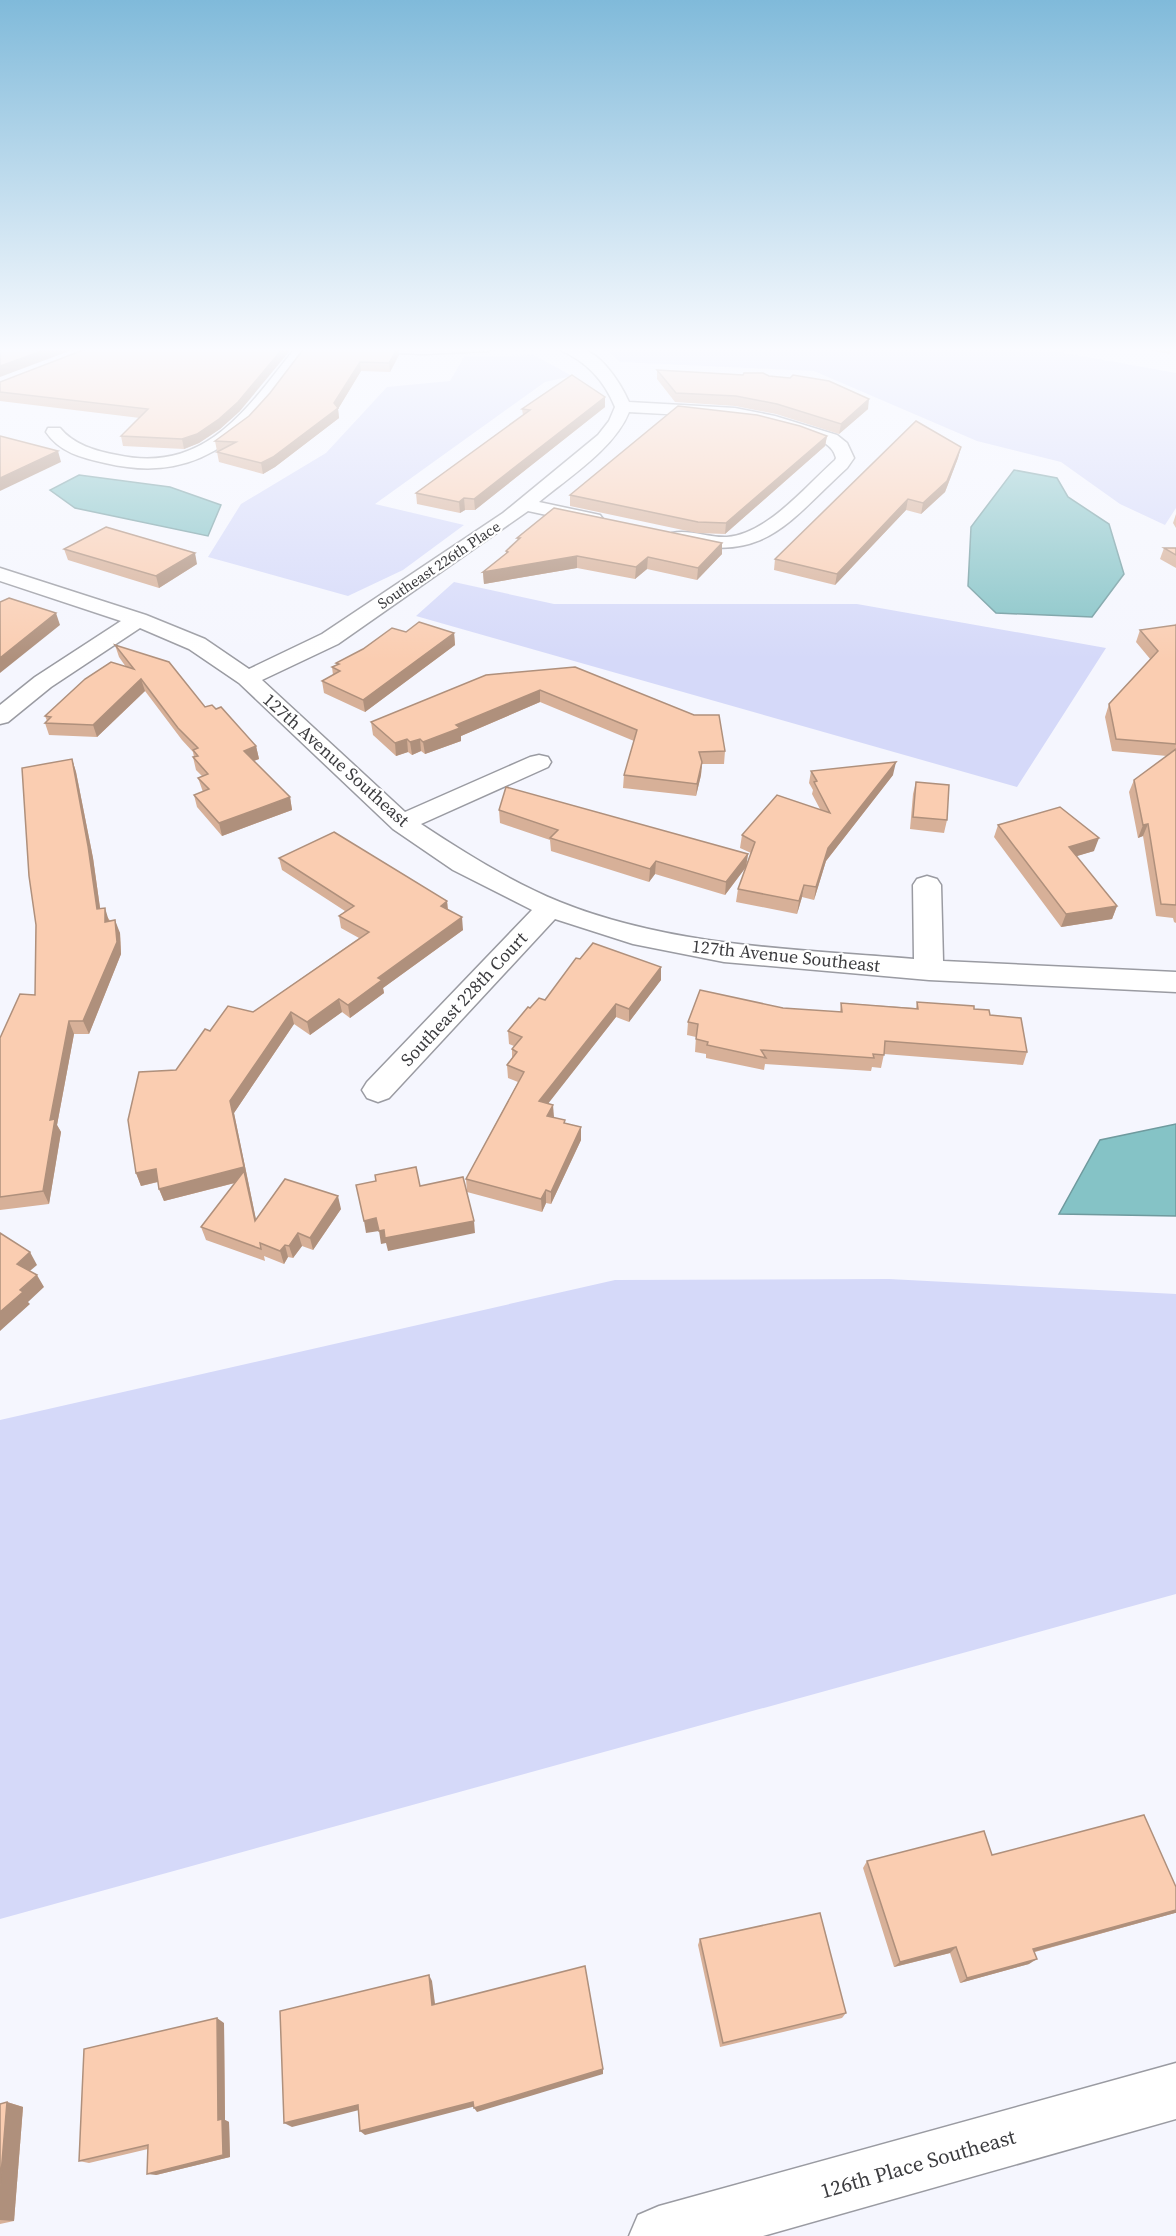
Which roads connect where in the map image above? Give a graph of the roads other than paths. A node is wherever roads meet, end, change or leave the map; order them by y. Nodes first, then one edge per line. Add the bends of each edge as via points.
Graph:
1 (83, 451) edge
2 (197, 451) edge
3 (589, 451) edge
4 (844, 451) edge
5 (525, 505) junction
6 (617, 524) edge
7 (663, 534) edge
8 (0, 574) edge
9 (138, 620) junction
10 (247, 678) junction
11 (0, 717) edge
12 (539, 762) dead end
13 (402, 823) junction
14 (927, 885) dead end
15 (550, 908) junction
16 (928, 970) junction
17 (1176, 982) edge
18 (378, 1090) dead end
19 (1176, 2091) edge
20 (659, 2236) edge

1 - 2 street via 128,464 151,465 175,462
3 - 5 street, Southeast 226th Place
4 - 7 street via 841,464 771,529 749,540 715,544
5 - 6 street
5 - 10 street, Southeast 226th Place via 330,639
8 - 9 street, 127th Avenue Southeast
9 - 10 street, 127th Avenue Southeast via 197,644
9 - 11 street via 43,682
10 - 13 street, 127th Avenue Southeast
12 - 13 street
13 - 15 street, 127th Avenue Southeast via 463,864
14 - 16 street
15 - 16 street, 127th Avenue Southeast via 633,935 724,952
15 - 18 street, Southeast 228th Court
16 - 17 street, 127th Avenue Southeast
19 - 20 street, 126th Place Southeast

